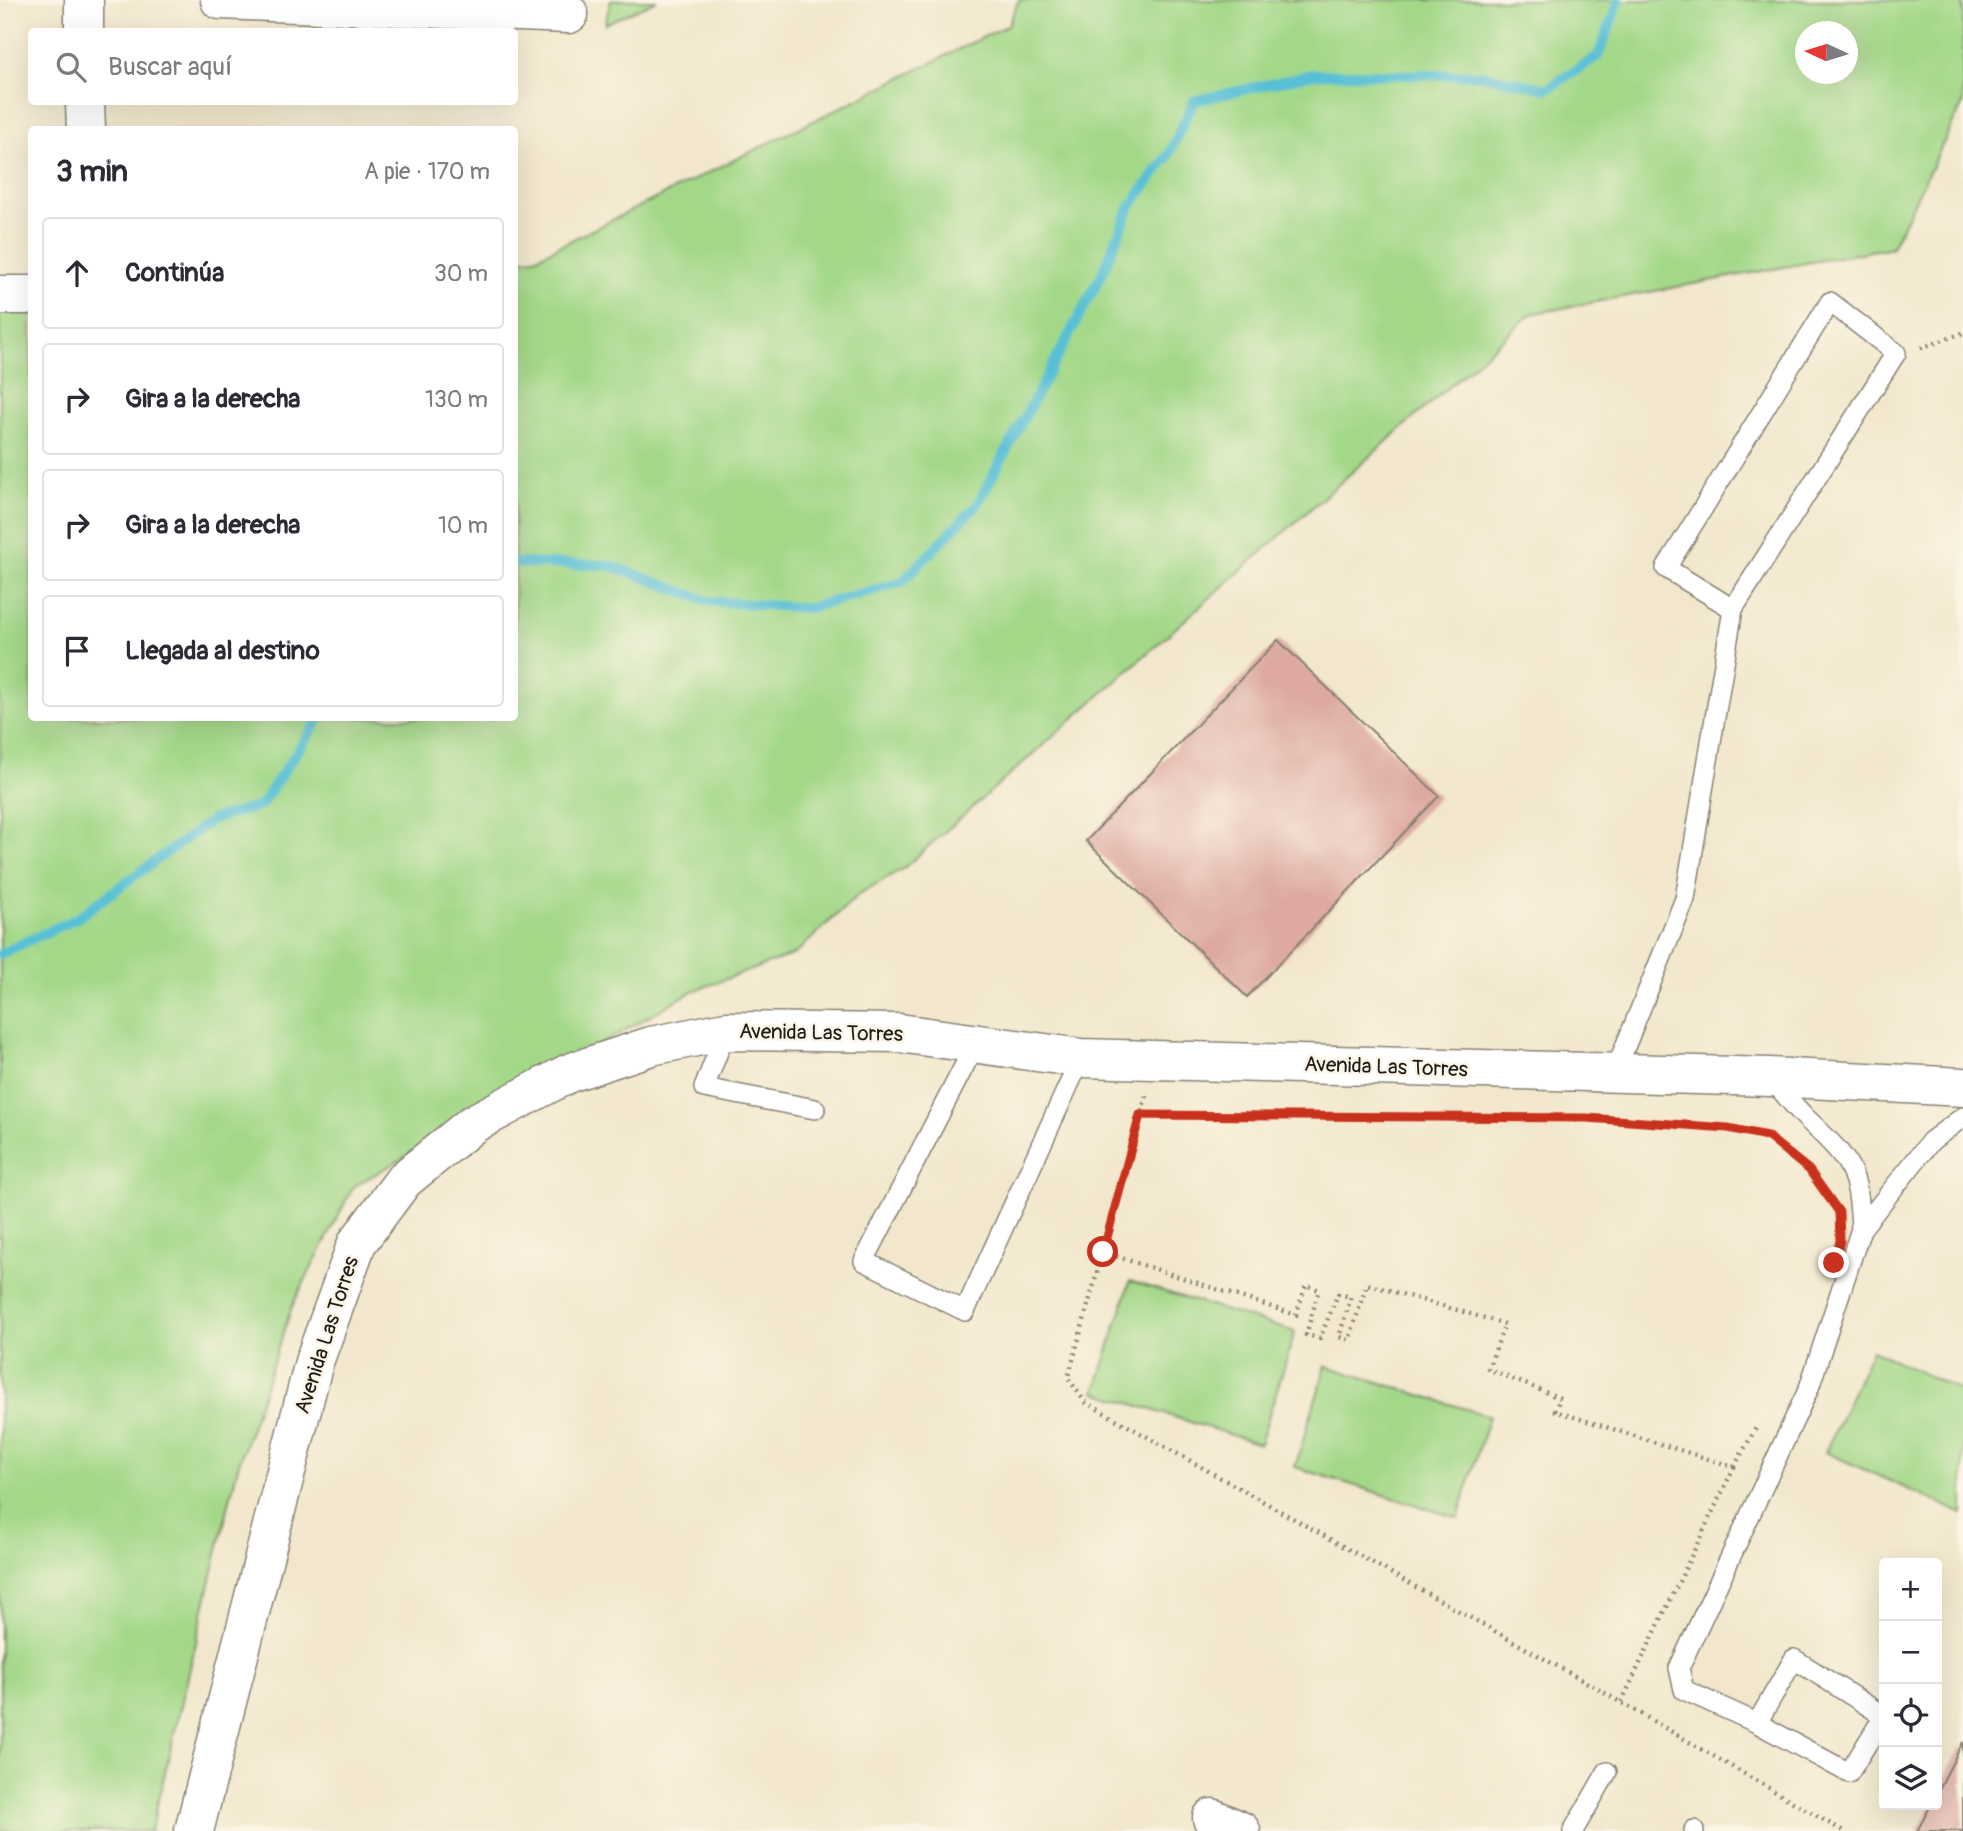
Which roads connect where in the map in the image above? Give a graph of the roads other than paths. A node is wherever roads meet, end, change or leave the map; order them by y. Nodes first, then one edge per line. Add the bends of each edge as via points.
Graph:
1 (84, 0) edge
2 (220, 0) edge
3 (569, 14) dead end
4 (84, 28) edge
5 (85, 105) edge
6 (86, 126) edge
7 (0, 295) edge
8 (28, 295) edge
9 (1733, 609) junction
10 (726, 1031) junction
11 (975, 1045) junction
12 (1081, 1058) junction
13 (1614, 1074) junction
14 (1770, 1077) junction
15 (1963, 1087) edge
16 (815, 1110) dead end
17 (1963, 1117) edge
18 (1861, 1229) junction
19 (1757, 1723) junction
20 (1607, 1772) dead end
21 (194, 1831) edge
22 (1573, 1831) edge

1 - 4 street
2 - 3 street
5 - 6 street
7 - 8 street
9 - 9 lane via 1666,568 1830,302 1896,352
9 - 13 lane via 1685,899
10 - 11 street, Avenida Las Torres via 899,1033
10 - 16 lane via 704,1088
10 - 21 street, Avenida Las Torres via 652,1046 569,1073 473,1124 404,1180 357,1243 314,1362
11 - 12 street, Avenida Las Torres
11 - 12 lane via 864,1261 965,1311
12 - 13 street, Avenida Las Torres
13 - 14 street, Avenida Las Torres
14 - 15 street, Avenida Las Torres
14 - 18 lane via 1836,1144 1853,1172 1860,1196
17 - 18 lane via 1931,1141
18 - 19 lane via 1809,1388 1679,1668 1684,1690
19 - 19 lane via 1849,1773 1884,1716 1794,1659
20 - 22 lane

